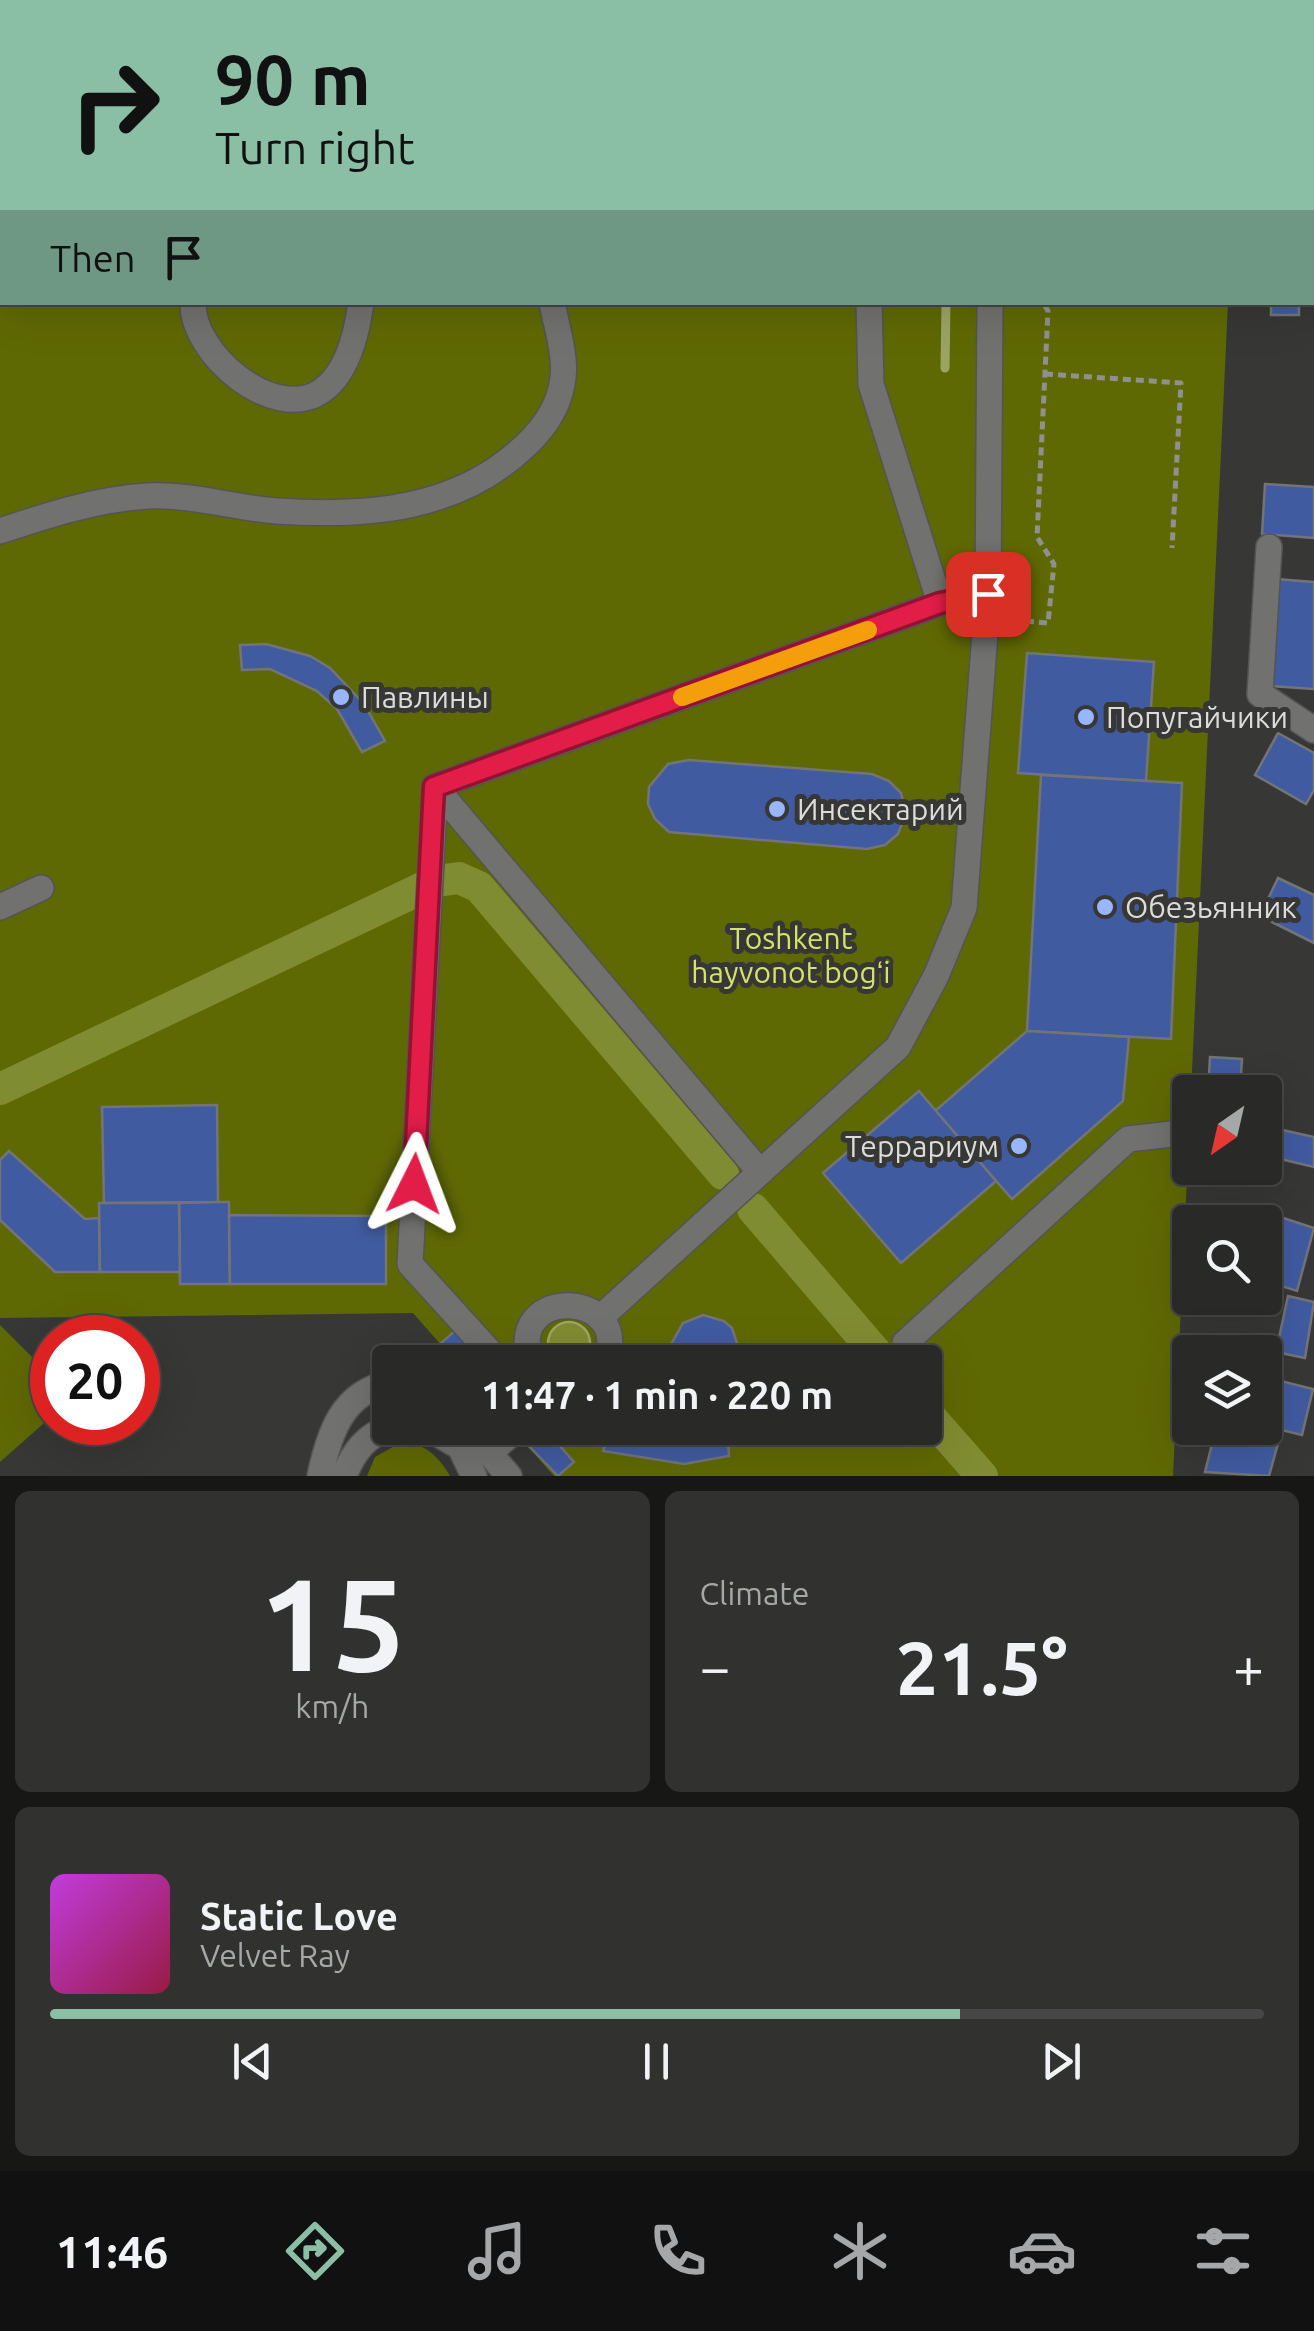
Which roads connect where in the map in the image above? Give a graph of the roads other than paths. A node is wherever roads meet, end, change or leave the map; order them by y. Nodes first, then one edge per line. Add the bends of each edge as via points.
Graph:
1 (194, 305) edge
2 (361, 305) edge
3 (553, 305) edge
4 (869, 305) edge
5 (990, 305) edge
6 (0, 532) edge
7 (1269, 547) dead end
8 (940, 603) junction
9 (987, 606) junction
10 (1314, 730) edge
11 (434, 787) junction
12 (41, 888) dead end
13 (0, 906) edge
14 (1172, 1134) dead end
15 (760, 1172) junction
16 (600, 1318) junction
17 (905, 1343) dead end
18 (484, 1345) edge
19 (530, 1345) edge
20 (610, 1345) edge
21 (372, 1391) edge
22 (372, 1438) edge
23 (465, 1445) edge
24 (476, 1445) edge
25 (498, 1445) edge
26 (489, 1453) junction
27 (320, 1476) edge
28 (344, 1476) edge
29 (474, 1476) edge
30 (509, 1476) edge

1 - 2 street via 203,342 226,370 270,394 304,398 342,368
3 - 6 street via 564,373 560,394 535,436 479,482 386,511 275,511 192,496 122,498
4 - 8 street via 871,384
5 - 9 street
7 - 10 street via 1260,694
8 - 9 street
8 - 11 street
9 - 15 street via 964,908 898,1047
11 - 15 street
11 - 18 street via 410,1264
12 - 13 street
14 - 17 street via 1128,1139
15 - 16 street
16 - 19 street via 577,1304 550,1308 532,1326
16 - 20 street
21 - 27 street via 334,1422
22 - 28 street via 352,1456
23 - 29 street
24 - 26 street
25 - 26 street
26 - 30 street

